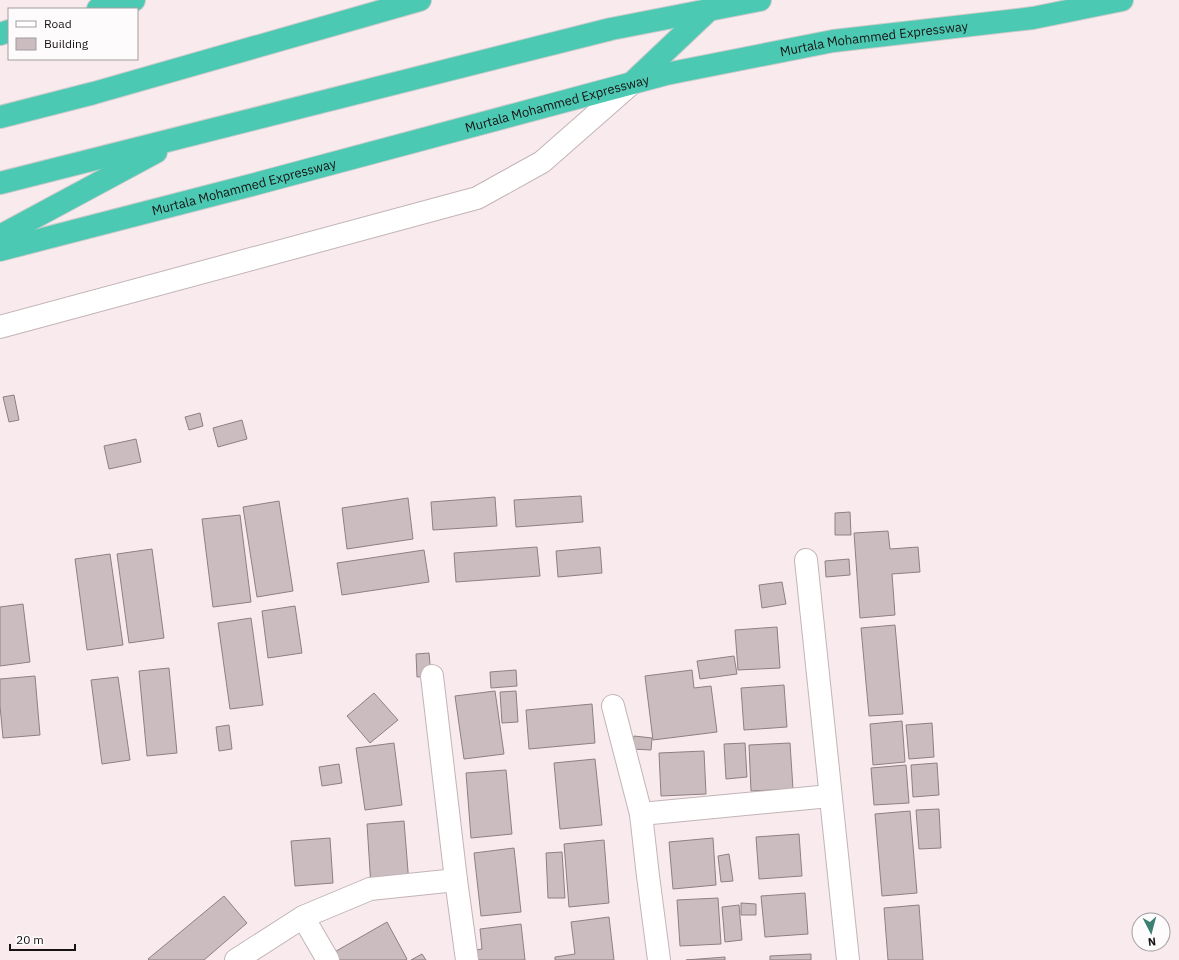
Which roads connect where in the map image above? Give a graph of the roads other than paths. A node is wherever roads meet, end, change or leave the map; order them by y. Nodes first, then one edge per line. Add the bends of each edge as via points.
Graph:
1 (134, 0) edge
2 (420, 0) edge
3 (760, 0) edge
4 (1122, 0) edge
5 (102, 8) edge
6 (709, 10) junction
7 (632, 83) junction
8 (0, 117) edge
9 (185, 136) junction
10 (0, 183) edge
11 (0, 236) edge
12 (0, 250) edge
13 (0, 327) edge
14 (806, 560) dead end
15 (432, 676) dead end
16 (613, 706) dead end
17 (830, 796) junction
18 (641, 814) junction
19 (456, 880) junction
20 (303, 917) junction
21 (236, 960) edge
22 (328, 960) edge
23 (466, 960) edge
24 (659, 960) edge
25 (848, 960) edge

1 - 5 highway
2 - 8 highway via 101,91
3 - 6 highway
4 - 7 highway, Murtala Mohammed Expressway via 1033,18 833,41
6 - 7 highway
6 - 9 highway via 611,29
7 - 12 highway, Murtala Mohammed Expressway
7 - 13 street via 542,162 477,198
9 - 10 highway
9 - 11 highway
14 - 17 street
15 - 19 street
16 - 18 street
17 - 18 street
17 - 25 street
18 - 24 street
19 - 20 street via 370,889
19 - 23 street
20 - 21 street
20 - 22 street

